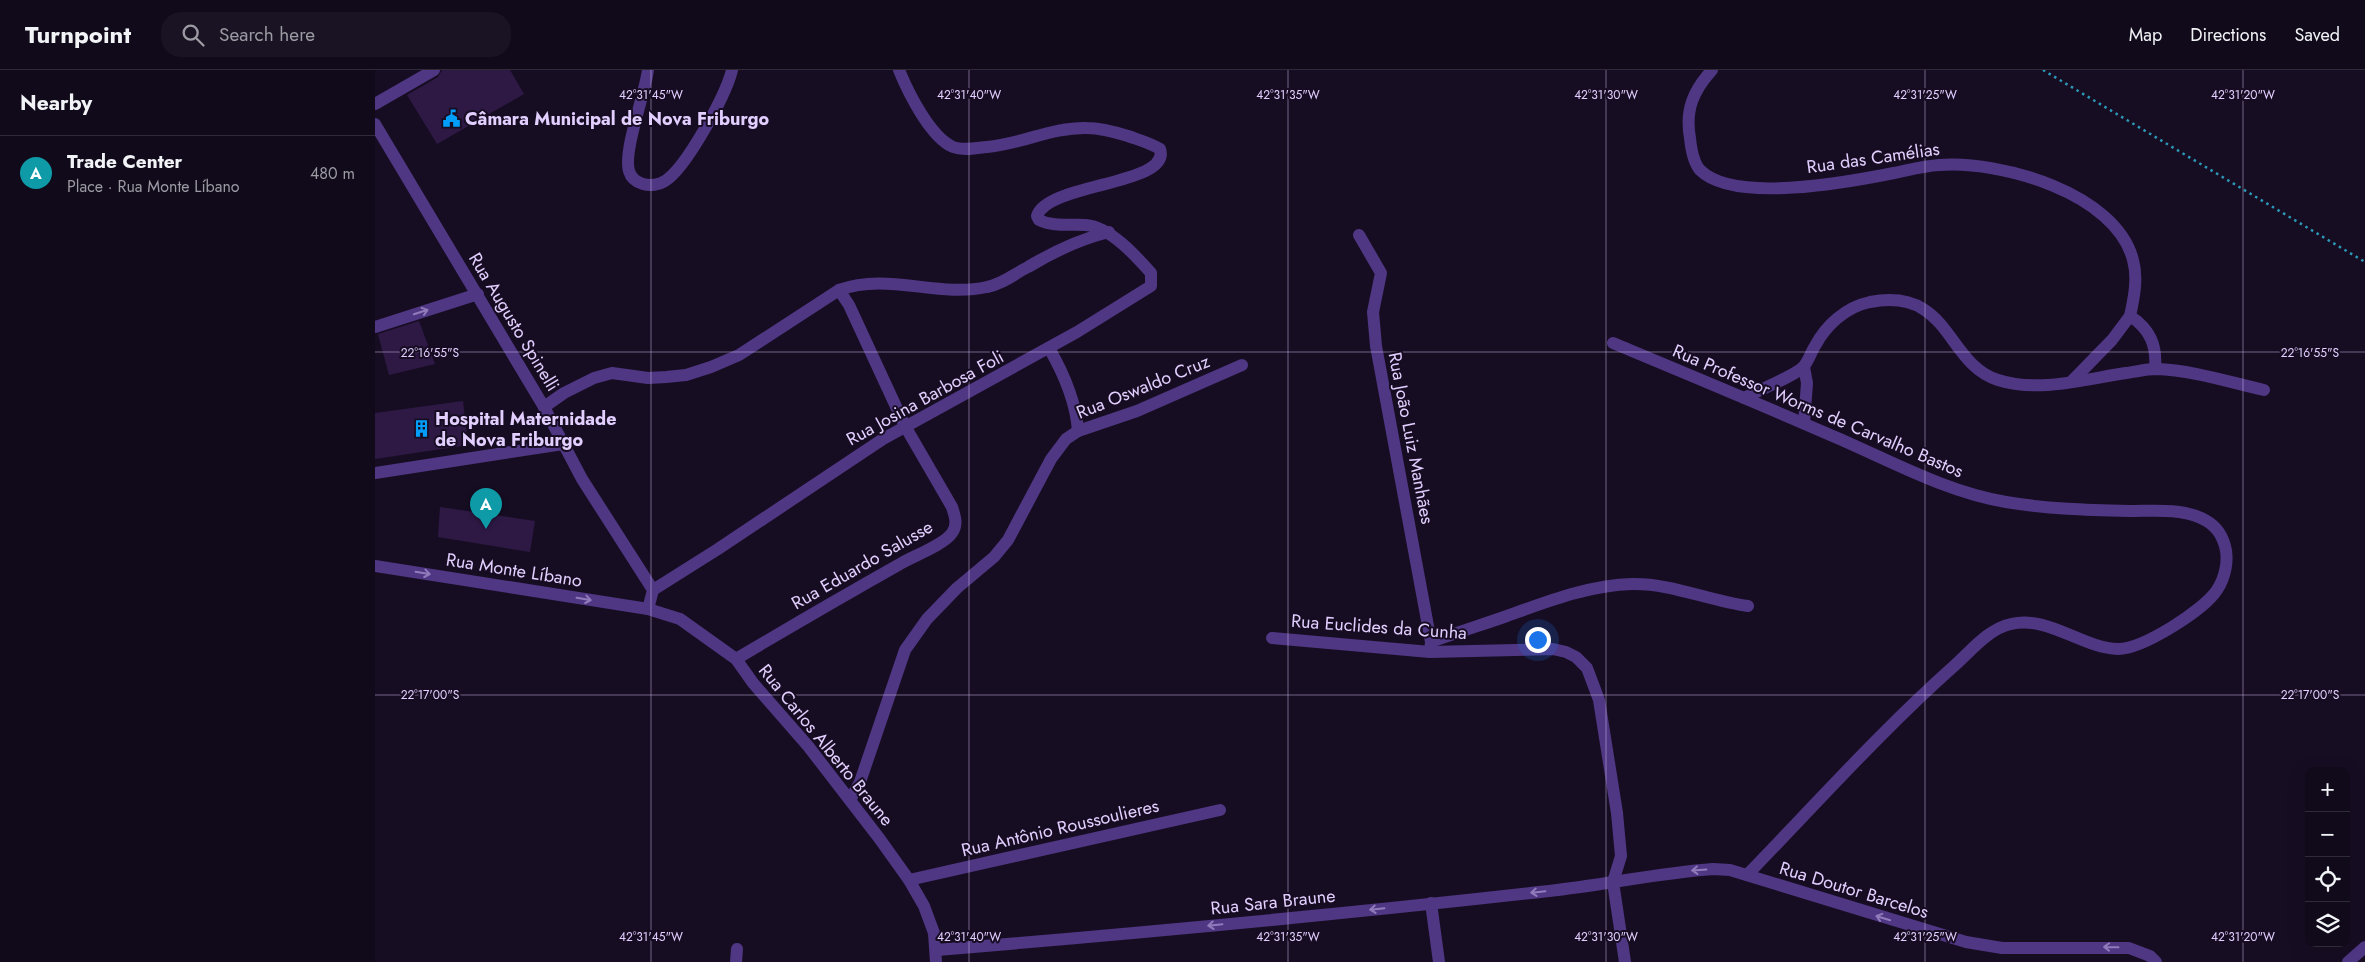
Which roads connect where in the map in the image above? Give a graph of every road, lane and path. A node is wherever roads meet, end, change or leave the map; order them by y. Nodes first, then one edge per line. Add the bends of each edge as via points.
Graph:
1 (434, 70) edge
2 (648, 70) edge
3 (732, 70) edge
4 (899, 70) edge
5 (1712, 70) edge
6 (2043, 70) edge
7 (375, 104) edge
8 (375, 124) edge
9 (1109, 232) junction
10 (1359, 235) dead end
11 (2365, 262) edge
12 (839, 290) junction
13 (478, 294) junction
14 (2130, 316) junction
15 (375, 327) edge
16 (1613, 343) dead end
17 (1049, 348) junction
18 (1242, 365) dead end
19 (1804, 367) junction
20 (2155, 369) junction
21 (2072, 380) junction
22 (2264, 390) dead end
23 (1744, 398) junction
24 (544, 407) junction
25 (1804, 423) junction
26 (905, 426) junction
27 (1079, 431) junction
28 (563, 444) junction
29 (375, 473) edge
30 (375, 566) edge
31 (653, 590) junction
32 (1748, 606) dead end
33 (649, 609) junction
34 (1273, 638) dead end
35 (1431, 647) junction
36 (736, 660) junction
37 (850, 800) junction
38 (1220, 810) dead end
39 (1747, 875) junction
40 (909, 880) junction
41 (1613, 882) junction
42 (1431, 903) junction
43 (2365, 947) edge
44 (936, 956) edge
45 (1439, 962) edge
46 (1625, 962) edge
47 (2156, 962) edge
48 (2348, 962) edge

1 - 7 street
2 - 3 street via 631,140 629,171 633,179 655,185 673,173 697,140
4 - 9 street via 932,127 946,142 959,149 1001,146 1087,128 1116,133 1160,149 1160,161 1149,169 1065,195 1048,203 1038,214 1039,220 1047,223 1094,226
5 - 14 street, Rua das Camélias via 1692,96 1688,128 1693,156 1699,168 1713,180 1768,190 1939,165 2009,172 2050,185 2103,214 2117,227 2133,260 2135,275
6 - 11 path
8 - 13 street, Rua Augusto Spinelli
9 - 12 street via 1085,239 989,287 956,290 871,282
9 - 17 street, Rua Josina Barbosa Foli via 1147,268 1153,282 1148,289
10 - 35 street, Rua João Luiz Manhães via 1381,273 1373,312 1376,346
12 - 24 street via 739,355 711,368 686,375 648,378 612,373 564,393
12 - 26 street, Rua Eduardo Salusse
15 -> 13 street
13 - 24 street, Rua Augusto Spinelli
14 - 20 street via 2149,332 2154,344
14 - 21 street, Rua das Camélias via 2112,340
16 - 23 street, Rua Professor Worms de Carvalho Bastos
17 - 26 street, Rua Josina Barbosa Foli
17 - 27 street via 1068,387
18 - 27 street, Rua Oswaldo Cruz via 1137,411
19 - 21 street via 1829,325 1857,306 1884,301 1905,303 1932,314 1966,356 1981,371 1997,379 2027,385
19 - 23 street
19 - 25 street via 1807,383
20 - 21 street
20 - 22 street
23 - 25 street, Rua Professor Worms de Carvalho Bastos
24 - 28 street, Rua Augusto Spinelli
25 - 39 street, Rua Professor Worms de Carvalho Bastos via 1951,488 2003,502 2057,509 2173,512 2198,517 2216,527 2227,554 2219,588 2208,601 2160,635 2138,645 2118,649 2025,622 2008,624 1991,633 1914,703
26 - 31 street, Rua Josina Barbosa Foli
26 - 36 street, Rua Eduardo Salusse via 952,508 956,518 952,534
27 - 37 street, Rua Oswaldo Cruz via 1066,439 1051,459 1008,540 927,619 905,650 860,782
28 - 29 street
28 - 31 street, Rua Augusto Spinelli via 616,535
30 -> 33 street, Rua Monte Líbano
31 - 33 street
32 - 35 street via 1724,603 1691,592 1647,585 1617,585 1567,596
33 - 36 street, Rua Carlos Alberto Braune via 680,619
34 - 35 street, Rua Euclides da Cunha
35 - 41 street, Rua Euclides da Cunha via 1553,649 1576,657 1587,668 1599,700 1617,813 1621,856
36 - 37 street, Rua Carlos Alberto Braune
37 - 40 street, Rua Carlos Alberto Braune
38 - 40 street, Rua Antônio Roussoulieres
39 -> 41 street, Rua Sara Braune via 1713,869
47 -> 39 street, Rua Doutor Barcelos via 2150,956 2129,948 2002,948 1966,942
40 - 44 street, Rua Carlos Alberto Braune via 934,933
41 -> 42 street, Rua Sara Braune
41 - 46 street
42 -> 44 street, Rua Sara Braune
42 - 45 street
43 - 48 street

